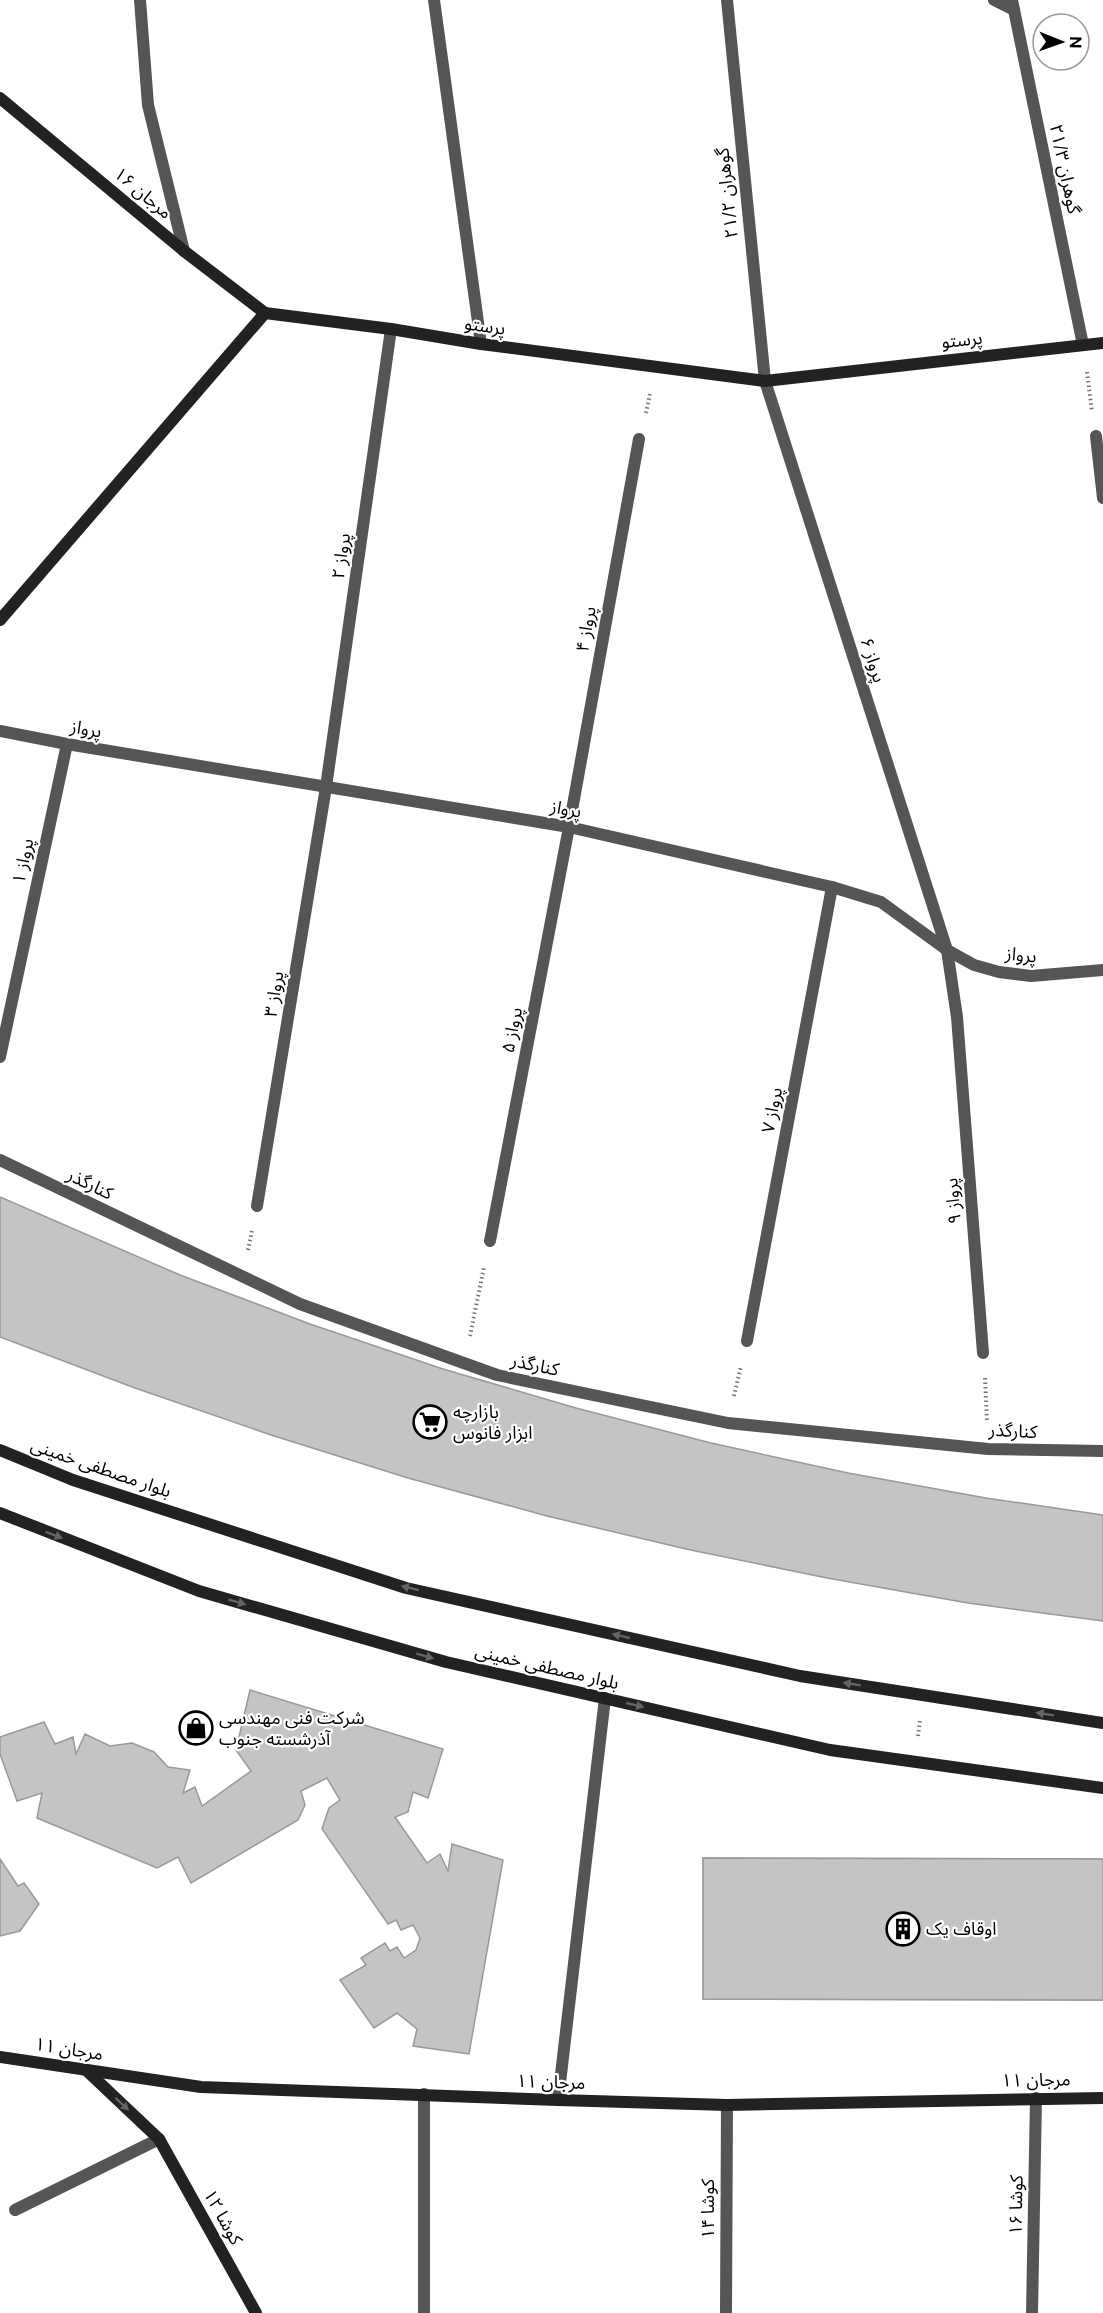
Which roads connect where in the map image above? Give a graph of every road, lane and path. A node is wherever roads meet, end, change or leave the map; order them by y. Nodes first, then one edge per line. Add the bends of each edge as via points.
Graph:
1 (140, 0) edge
2 (435, 0) edge
3 (727, 0) edge
4 (994, 0) edge
5 (1013, 5) edge
6 (0, 98) edge
7 (184, 251) junction
8 (265, 313) junction
9 (391, 329) junction
10 (1103, 342) edge
11 (481, 344) junction
12 (1083, 345) junction
13 (657, 367) junction
14 (765, 381) junction
15 (1096, 436) joint
16 (639, 438) joint
17 (1103, 498) edge
18 (0, 620) edge
19 (0, 731) edge
20 (67, 744) junction
21 (326, 787) junction
22 (569, 827) junction
23 (831, 887) junction
24 (947, 950) junction
25 (1103, 970) edge
26 (0, 1057) edge
27 (0, 1160) edge
28 (257, 1206) joint
29 (490, 1241) joint
30 (242, 1277) junction
31 (747, 1341) joint
32 (983, 1353) joint
33 (465, 1363) junction
34 (728, 1424) junction
35 (988, 1449) junction
36 (0, 1450) edge
37 (1103, 1451) edge
38 (0, 1513) edge
39 (924, 1695) junction
40 (605, 1698) junction
41 (1103, 1723) edge
42 (913, 1762) junction
43 (1103, 1788) edge
44 (0, 2057) edge
45 (86, 2070) junction
46 (424, 2094) junction
47 (1103, 2097) edge
48 (1036, 2098) junction
49 (558, 2100) junction
50 (727, 2105) junction
51 (159, 2139) junction
52 (15, 2210) dead end
53 (256, 2313) edge
54 (424, 2313) edge
55 (726, 2313) edge
56 (1032, 2313) edge

1 - 7 street via 148,105
2 - 11 street
3 - 14 street, گوهران ۲۱/۲
4 - 5 street
5 - 12 street, گوهران ۲۱/۳
6 - 7 street, مرجان ۱۶
7 - 8 street, مرجان ۱۶
8 - 9 street, پرستو
8 - 18 street
9 - 11 street, پرستو
9 - 21 street, پرواز ۲
10 - 12 street, پرستو
11 - 13 street, پرستو
12 - 14 street, پرستو
12 - 15 path
13 - 14 street, پرستو
13 - 16 path
14 - 24 street, پرواز ۶
15 - 17 street
16 - 22 street, پرواز ۴
19 - 20 street, پرواز
20 - 21 street, پرواز
20 - 26 street, پرواز ۱
21 - 22 street, پرواز
21 - 28 street, پرواز ۳
22 - 23 street, پرواز
22 - 29 street, پرواز ۵
23 - 24 street, پرواز via 881,902
23 - 31 street, پرواز ۷
24 - 25 street, پرواز via 999,972 1031,976
24 - 32 street, پرواز ۹ via 957,1017
27 - 30 street, کنارگذر
28 - 30 path
29 - 33 path
30 - 33 street, کنارگذر via 300,1304
31 - 34 path
32 - 35 path
33 - 34 street, کنارگذر via 497,1375
34 - 35 street, کنارگذر
35 - 37 street, کنارگذر
39 -> 36 street, بلوار مصطفی خمینی via 800,1676 406,1588 73,1480
38 -> 40 street, بلوار مصطفی خمینی via 199,1591 446,1662
41 -> 39 street, بلوار مصطفی خمینی
39 - 42 path
40 -> 42 street, بلوار مصطفی خمینی via 830,1750
40 - 49 street
42 - 43 street, بلوار مصطفی خمینی
44 - 45 street, مرجان ۱۱
45 - 46 street, مرجان ۱۱ via 201,2087
45 -> 51 street, کوشا ۱۲
46 - 49 street, مرجان ۱۱
46 - 54 street
47 - 48 street, مرجان ۱۱
48 - 50 street, مرجان ۱۱
48 - 56 street, کوشا ۱۶
49 - 50 street, مرجان ۱۱
50 - 55 street, کوشا ۱۴
51 - 52 street
51 - 53 street, کوشا ۱۲

